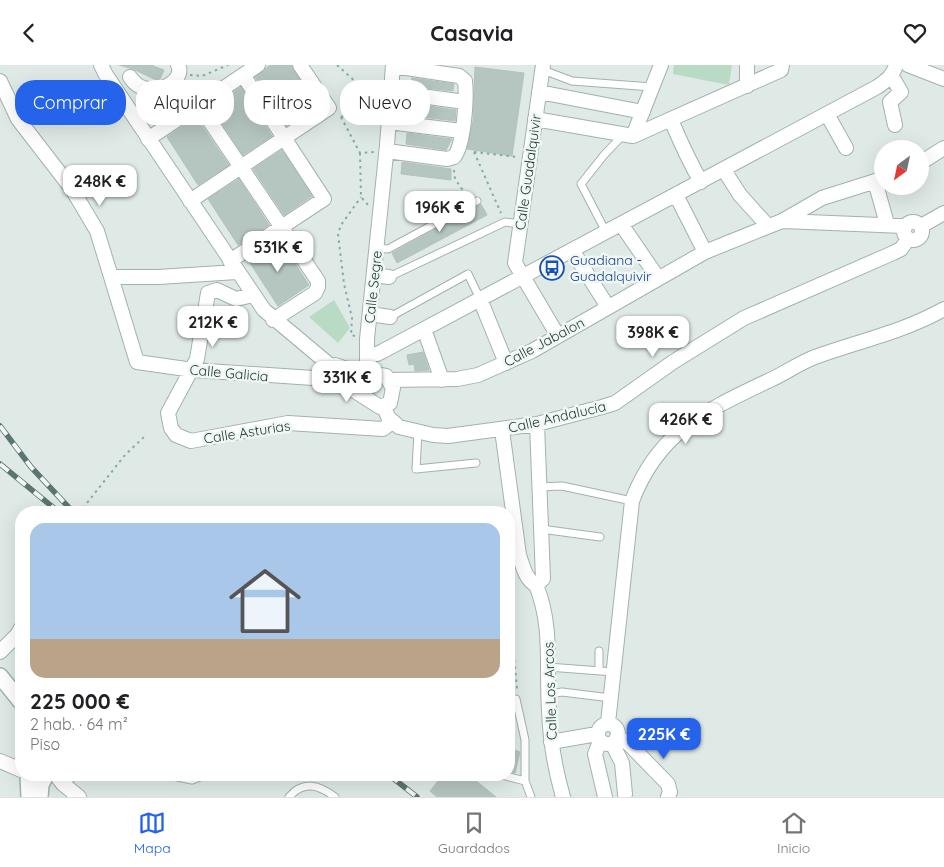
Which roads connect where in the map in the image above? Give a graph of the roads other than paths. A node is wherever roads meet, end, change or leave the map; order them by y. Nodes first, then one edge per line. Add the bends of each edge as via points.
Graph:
1 (101, 65) edge
2 (258, 65) edge
3 (300, 65) edge
4 (661, 65) edge
5 (747, 65) edge
6 (782, 65) edge
7 (908, 65) edge
8 (393, 66) edge
9 (543, 67) edge
10 (179, 69) edge
11 (894, 70) edge
12 (243, 75) junction
13 (130, 77) dead end
14 (944, 79) edge
15 (392, 80) edge
16 (0, 81) edge
17 (234, 81) edge
18 (747, 86) junction
19 (652, 87) junction
20 (539, 92) junction
21 (430, 97) edge
22 (465, 101) junction
23 (643, 111) junction
24 (827, 114) junction
25 (535, 119) junction
26 (671, 120) junction
27 (169, 125) edge
28 (213, 125) edge
29 (389, 125) edge
30 (416, 125) edge
31 (895, 125) dead end
32 (461, 131) junction
33 (628, 136) junction
34 (284, 138) junction
35 (148, 139) junction
36 (846, 148) dead end
37 (944, 148) edge
38 (386, 151) junction
39 (929, 157) edge
40 (241, 167) junction
41 (724, 170) junction
42 (874, 180) edge
43 (701, 182) junction
44 (676, 195) junction
45 (881, 195) edge
46 (190, 201) junction
47 (475, 203) road end
48 (944, 213) edge
49 (782, 221) junction
50 (520, 224) junction
51 (621, 224) junction
52 (887, 224) junction
53 (768, 226) junction
54 (282, 227) junction
55 (606, 232) junction
56 (906, 233) junction
57 (377, 248) junction
58 (572, 250) junction
59 (706, 252) junction
60 (233, 267) junction
61 (374, 275) junction
62 (523, 276) junction
63 (112, 277) junction
64 (389, 277) joint
65 (658, 277) junction
66 (253, 295) junction
67 (480, 299) junction
68 (608, 307) junction
69 (944, 309) edge
70 (370, 314) junction
71 (390, 317) joint
72 (273, 319) junction
73 (424, 329) junction
74 (558, 336) junction
75 (330, 363) junction
76 (506, 363) junction
77 (357, 369) junction
78 (193, 370) junction
79 (322, 379) junction
80 (389, 379) junction
81 (442, 380) junction
82 (384, 407) junction
83 (392, 423) junction
84 (536, 424) junction
85 (502, 430) junction
86 (418, 432) junction
87 (476, 463) dead end
88 (539, 487) junction
89 (632, 501) junction
90 (512, 506) edge
91 (515, 526) edge
92 (540, 529) junction
93 (600, 537) dead end
94 (536, 585) junction
95 (15, 637) edge
96 (599, 651) dead end
97 (0, 652) edge
98 (548, 667) junction
99 (599, 671) junction
100 (614, 672) junction
101 (0, 676) edge
102 (0, 694) edge
103 (549, 694) junction
104 (15, 695) edge
105 (611, 698) junction
106 (516, 699) road end
107 (15, 704) edge
108 (607, 739) junction
109 (551, 742) junction
110 (0, 761) edge
111 (15, 768) edge
112 (515, 778) edge
113 (25, 781) edge
114 (43, 781) edge
115 (61, 781) edge
116 (525, 781) junction
117 (625, 794) dead end
118 (29, 797) edge
119 (40, 797) edge
120 (79, 797) edge
121 (289, 797) edge
122 (334, 797) edge
123 (531, 797) edge
124 (563, 797) edge
125 (605, 797) edge
126 (668, 797) edge

1 - 35 street
2 - 12 street
3 - 34 street via 329,108
4 - 19 street
5 - 18 street
6 - 18 street via 781,71
7 - 14 street
8 - 15 street, Calle Segre
8 - 22 street via 459,75 465,81
9 - 19 lane via 572,81
9 - 20 street, Calle Guadalquivir
10 - 13 street via 178,78 156,91 134,84
11 - 24 street via 877,87
11 - 31 street via 901,92 890,102
12 - 17 street
12 - 34 street
16 - 63 street via 18,119 72,189 98,231
18 - 26 street
19 - 23 street
20 - 23 street
20 - 25 street, Calle Guadalquivir
21 - 22 street
22 - 32 street
23 - 33 street
24 - 36 street
24 - 41 street
25 - 33 street
25 - 50 street, Calle Guadalquivir
26 - 33 street
26 - 43 street
27 - 35 street
28 - 40 street
29 - 38 street, Calle Segre
30 - 32 street
32 - 38 street via 460,147 454,157 448,159
33 - 55 lane via 604,155 581,185
34 - 40 street
34 - 54 street via 324,199
35 - 46 street
37 - 39 street
38 - 57 street, Calle Segre
40 - 46 street
40 - 54 street
41 - 43 street
41 - 53 street via 740,195
42 - 49 street via 855,182
43 - 44 street
44 - 51 street
44 - 59 street
45 - 52 street
46 - 60 street
47 - 57 lane via 388,249
48 - 56 street, Calle Andalucía via 921,226 919,238
49 - 52 street
49 - 53 street, Calle Jabalon
50 - 62 street, Calle Guadalquivir via 515,263
50 - 64 lane via 505,222
51 - 55 street
51 - 65 street
52 - 56 street
53 - 59 street, Calle Jabalon
54 - 60 street
54 - 72 street via 316,278 318,287 313,295
55 - 58 street
56 - 84 street, Calle Andalucía via 893,253 744,318 616,403
57 - 61 street, Calle Segre
58 - 62 street
58 - 68 street
59 - 65 street, Calle Jabalon
60 - 63 street via 158,277
60 - 66 street
61 - 64 street
61 - 70 street, Calle Segre
62 - 67 street
62 - 74 street, Calle Guadalquivir
63 - 78 street, Calle Galicia via 137,362
65 - 68 street, Calle Jabalon
66 - 72 street
66 - 78 street via 236,299 217,290 208,293
67 - 71 lane via 468,274
67 - 73 street
67 - 76 street
68 - 74 street, Calle Jabalon
69 - 89 street via 887,335 814,357 704,414 662,447 641,478
70 - 71 street
70 - 77 street, Calle Segre via 368,339
72 - 75 street
73 - 77 street via 377,354
73 - 81 street
74 - 76 street, Calle Jabalon
75 - 77 street
75 - 79 street via 331,371
76 - 81 street, Calle Jabalon via 466,378
77 - 79 street, Calle Galicia
77 - 80 street, Calle Jabalon
77 - 82 street via 347,386
78 - 79 street, Calle Galicia
78 - 83 street, Calle Asturias via 168,413 168,421 176,435 191,441 288,423 383,429
80 - 81 street, Calle Jabalon
80 - 82 street via 393,395
82 - 83 street
83 - 86 street, Calle Andalucía
84 - 85 street, Calle Andalucía
84 - 88 street
85 - 86 street, Calle Andalucía via 448,436
85 - 90 street, Calle Los Arcos
86 - 87 lane via 416,469
88 - 89 lane via 562,487
88 - 92 street
89 - 100 street
91 - 94 street, Calle Los Arcos via 525,573
92 - 93 lane
92 - 94 street via 544,579
94 - 98 street, Calle Los Arcos via 548,627
95 - 97 street
96 - 99 lane
98 - 99 lane
98 - 103 street, Calle Los Arcos
99 - 100 lane
100 - 105 street
101 - 104 street
102 - 107 street
103 - 105 lane via 562,692
103 - 109 street, Calle Los Arcos
105 - 108 street via 608,723 615,726
106 - 116 lane via 525,740
108 - 109 street
108 - 117 street via 622,763
108 - 125 street via 595,754
108 - 126 street via 628,743 668,784
109 - 124 street, Calle Los Arcos
110 - 111 street
112 - 116 lane
113 - 118 street
114 - 119 street
115 - 120 street
116 - 123 lane
121 - 122 lane via 298,789 314,785

